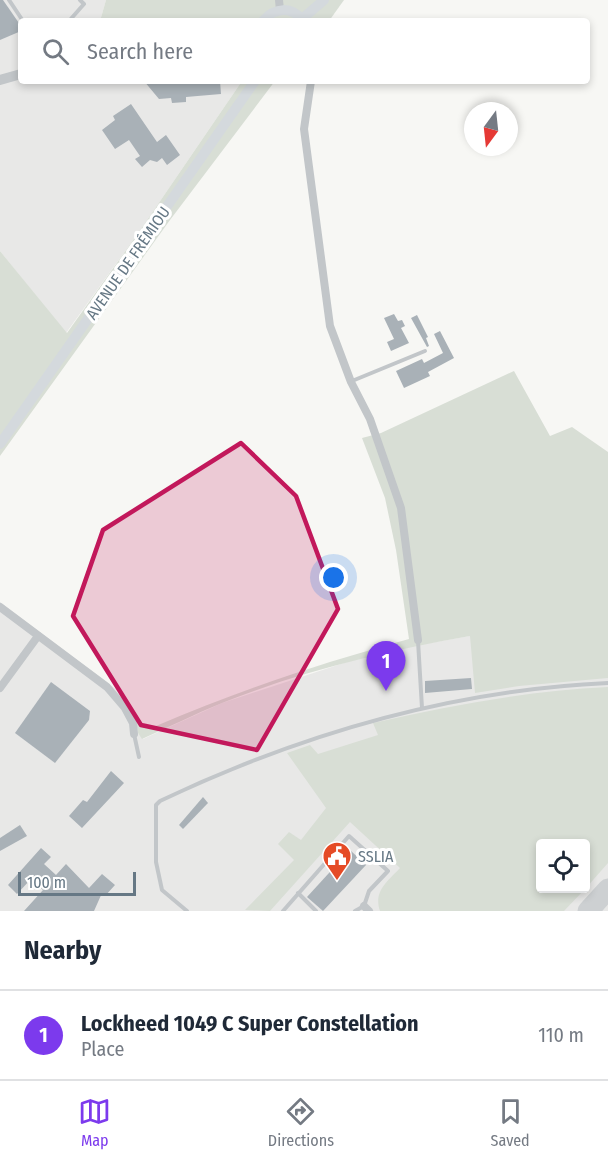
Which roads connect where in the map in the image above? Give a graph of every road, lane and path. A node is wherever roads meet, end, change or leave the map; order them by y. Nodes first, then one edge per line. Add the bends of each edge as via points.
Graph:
1 (9, 0) edge
2 (80, 0) edge
3 (324, 0) edge
4 (279, 5) edge
5 (21, 18) edge
6 (72, 18) edge
7 (267, 18) edge
8 (300, 18) edge
9 (304, 18) edge
10 (18, 75) edge
11 (0, 80) edge
12 (253, 84) edge
13 (310, 84) edge
14 (425, 351) dead end
15 (351, 382) junction
16 (0, 444) edge
17 (0, 607) edge
18 (38, 636) junction
19 (418, 640) joint
20 (608, 683) edge
21 (0, 688) edge
22 (422, 708) junction
23 (134, 734) joint
24 (139, 757) dead end
25 (298, 893) junction
26 (366, 909) edge
27 (187, 911) edge
28 (283, 911) edge
29 (316, 911) edge
30 (355, 911) edge

1 - 5 lane
2 - 6 lane via 84,4
3 - 9 main road
4 - 7 main road
4 - 8 main road
10 - 11 street
12 - 16 main road, AVENUE DE FRÉMIOU
13 - 15 street via 304,129 330,327
14 - 15 lane
15 - 19 street via 370,419 401,508
17 - 18 street
18 - 21 street
18 - 23 street via 115,694 133,723
19 - 22 lane
20 - 22 lane via 484,695
22 - 27 lane via 297,743 224,770 160,801 156,806 156,862 162,890
23 - 24 lane
25 - 26 lane via 349,836 387,871 369,891
25 - 28 lane
25 - 29 lane
26 - 30 lane

